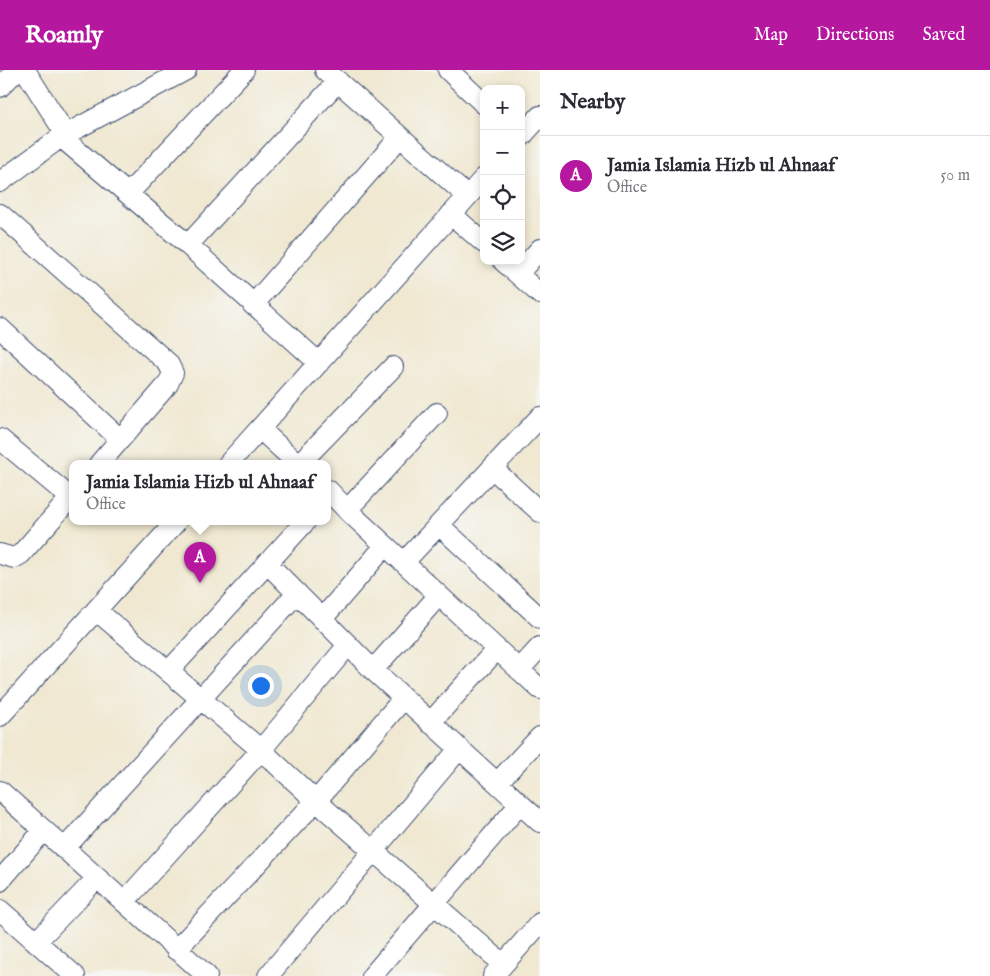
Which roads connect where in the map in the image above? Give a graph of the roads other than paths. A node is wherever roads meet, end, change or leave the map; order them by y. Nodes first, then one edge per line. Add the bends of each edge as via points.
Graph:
1 (18, 70) edge
2 (25, 70) edge
3 (186, 70) edge
4 (244, 70) edge
5 (448, 70) edge
6 (331, 76) edge
7 (0, 87) edge
8 (480, 100) edge
9 (540, 116) edge
10 (525, 133) edge
11 (64, 136) junction
12 (400, 137) junction
13 (0, 182) edge
14 (480, 182) edge
15 (128, 194) junction
16 (467, 196) junction
17 (451, 214) junction
18 (2, 220) edge
19 (480, 239) edge
20 (188, 245) junction
21 (540, 248) edge
22 (511, 268) edge
23 (540, 294) edge
24 (253, 305) junction
25 (0, 328) edge
26 (319, 363) junction
27 (393, 367) dead end
28 (437, 413) dead end
29 (540, 417) edge
30 (260, 429) junction
31 (0, 439) edge
32 (120, 439) junction
33 (102, 460) edge
34 (232, 460) edge
35 (295, 460) edge
36 (303, 460) edge
37 (492, 468) junction
38 (69, 495) edge
39 (331, 495) edge
40 (69, 500) edge
41 (347, 510) junction
42 (540, 512) edge
43 (173, 525) edge
44 (302, 525) edge
45 (439, 525) junction
46 (386, 546) junction
47 (0, 554) edge
48 (404, 562) junction
49 (267, 563) junction
50 (297, 593) junction
51 (439, 595) junction
52 (96, 610) junction
53 (540, 618) edge
54 (322, 619) junction
55 (348, 645) junction
56 (540, 647) edge
57 (497, 649) junction
58 (373, 670) junction
59 (519, 670) junction
60 (169, 671) junction
61 (540, 689) edge
62 (201, 699) junction
63 (403, 699) junction
64 (0, 716) edge
65 (430, 724) junction
66 (540, 737) edge
67 (459, 749) junction
68 (261, 750) junction
69 (497, 783) junction
70 (0, 791) edge
71 (316, 801) junction
72 (520, 804) junction
73 (540, 822) edge
74 (44, 830) junction
75 (64, 849) junction
76 (374, 852) junction
77 (97, 878) junction
78 (0, 881) edge
79 (124, 902) junction
80 (435, 904) junction
81 (0, 910) edge
82 (540, 923) edge
83 (36, 942) junction
84 (176, 950) junction
85 (498, 970) edge
86 (75, 976) edge
87 (207, 976) edge
88 (268, 976) edge
89 (372, 976) edge

1 - 7 street
2 - 11 street
3 - 11 street
4 - 15 street
5 - 8 street
6 - 12 street
6 - 20 street
9 - 10 street
11 - 13 street
11 - 15 street
12 - 16 street
12 - 24 street
14 - 16 street
15 - 20 street
16 - 17 street
17 - 19 street
17 - 26 street
18 - 32 street via 168,363 173,373 168,384
20 - 24 street
21 - 22 street
22 - 23 street
24 - 26 street
25 - 32 street
26 - 30 street
27 - 36 street
28 - 41 street
29 - 37 street
30 - 34 street
30 - 35 street
31 - 38 street
32 - 33 street
37 - 42 street
37 - 45 street
39 - 41 street
40 - 47 street via 21,554 14,558
41 - 46 street
43 - 52 street
44 - 49 street
45 - 48 street
45 - 53 street
46 - 48 street
46 - 54 street
48 - 51 street
49 - 50 street
49 - 60 street
50 - 54 street
50 - 62 street
51 - 57 street
51 - 58 street
52 - 60 street
52 - 64 street
54 - 55 street
55 - 58 street
55 - 68 street
56 - 59 street
57 - 59 street
57 - 65 street
58 - 63 street
59 - 61 street
60 - 62 street
62 - 68 street
62 - 75 street
63 - 65 street
63 - 71 street
65 - 67 street
66 - 69 street
67 - 69 street
67 - 76 street
68 - 71 street
68 - 79 street
69 - 72 street
70 - 74 street
71 - 76 street
71 - 84 street
72 - 73 street
72 - 80 street
74 - 75 street
74 - 78 street
75 - 77 street
76 - 80 street
76 - 88 street
77 - 79 street
77 - 83 street
79 - 84 street
80 - 85 street
80 - 89 street
81 - 83 street
82 - 85 street
83 - 86 street
84 - 87 street

